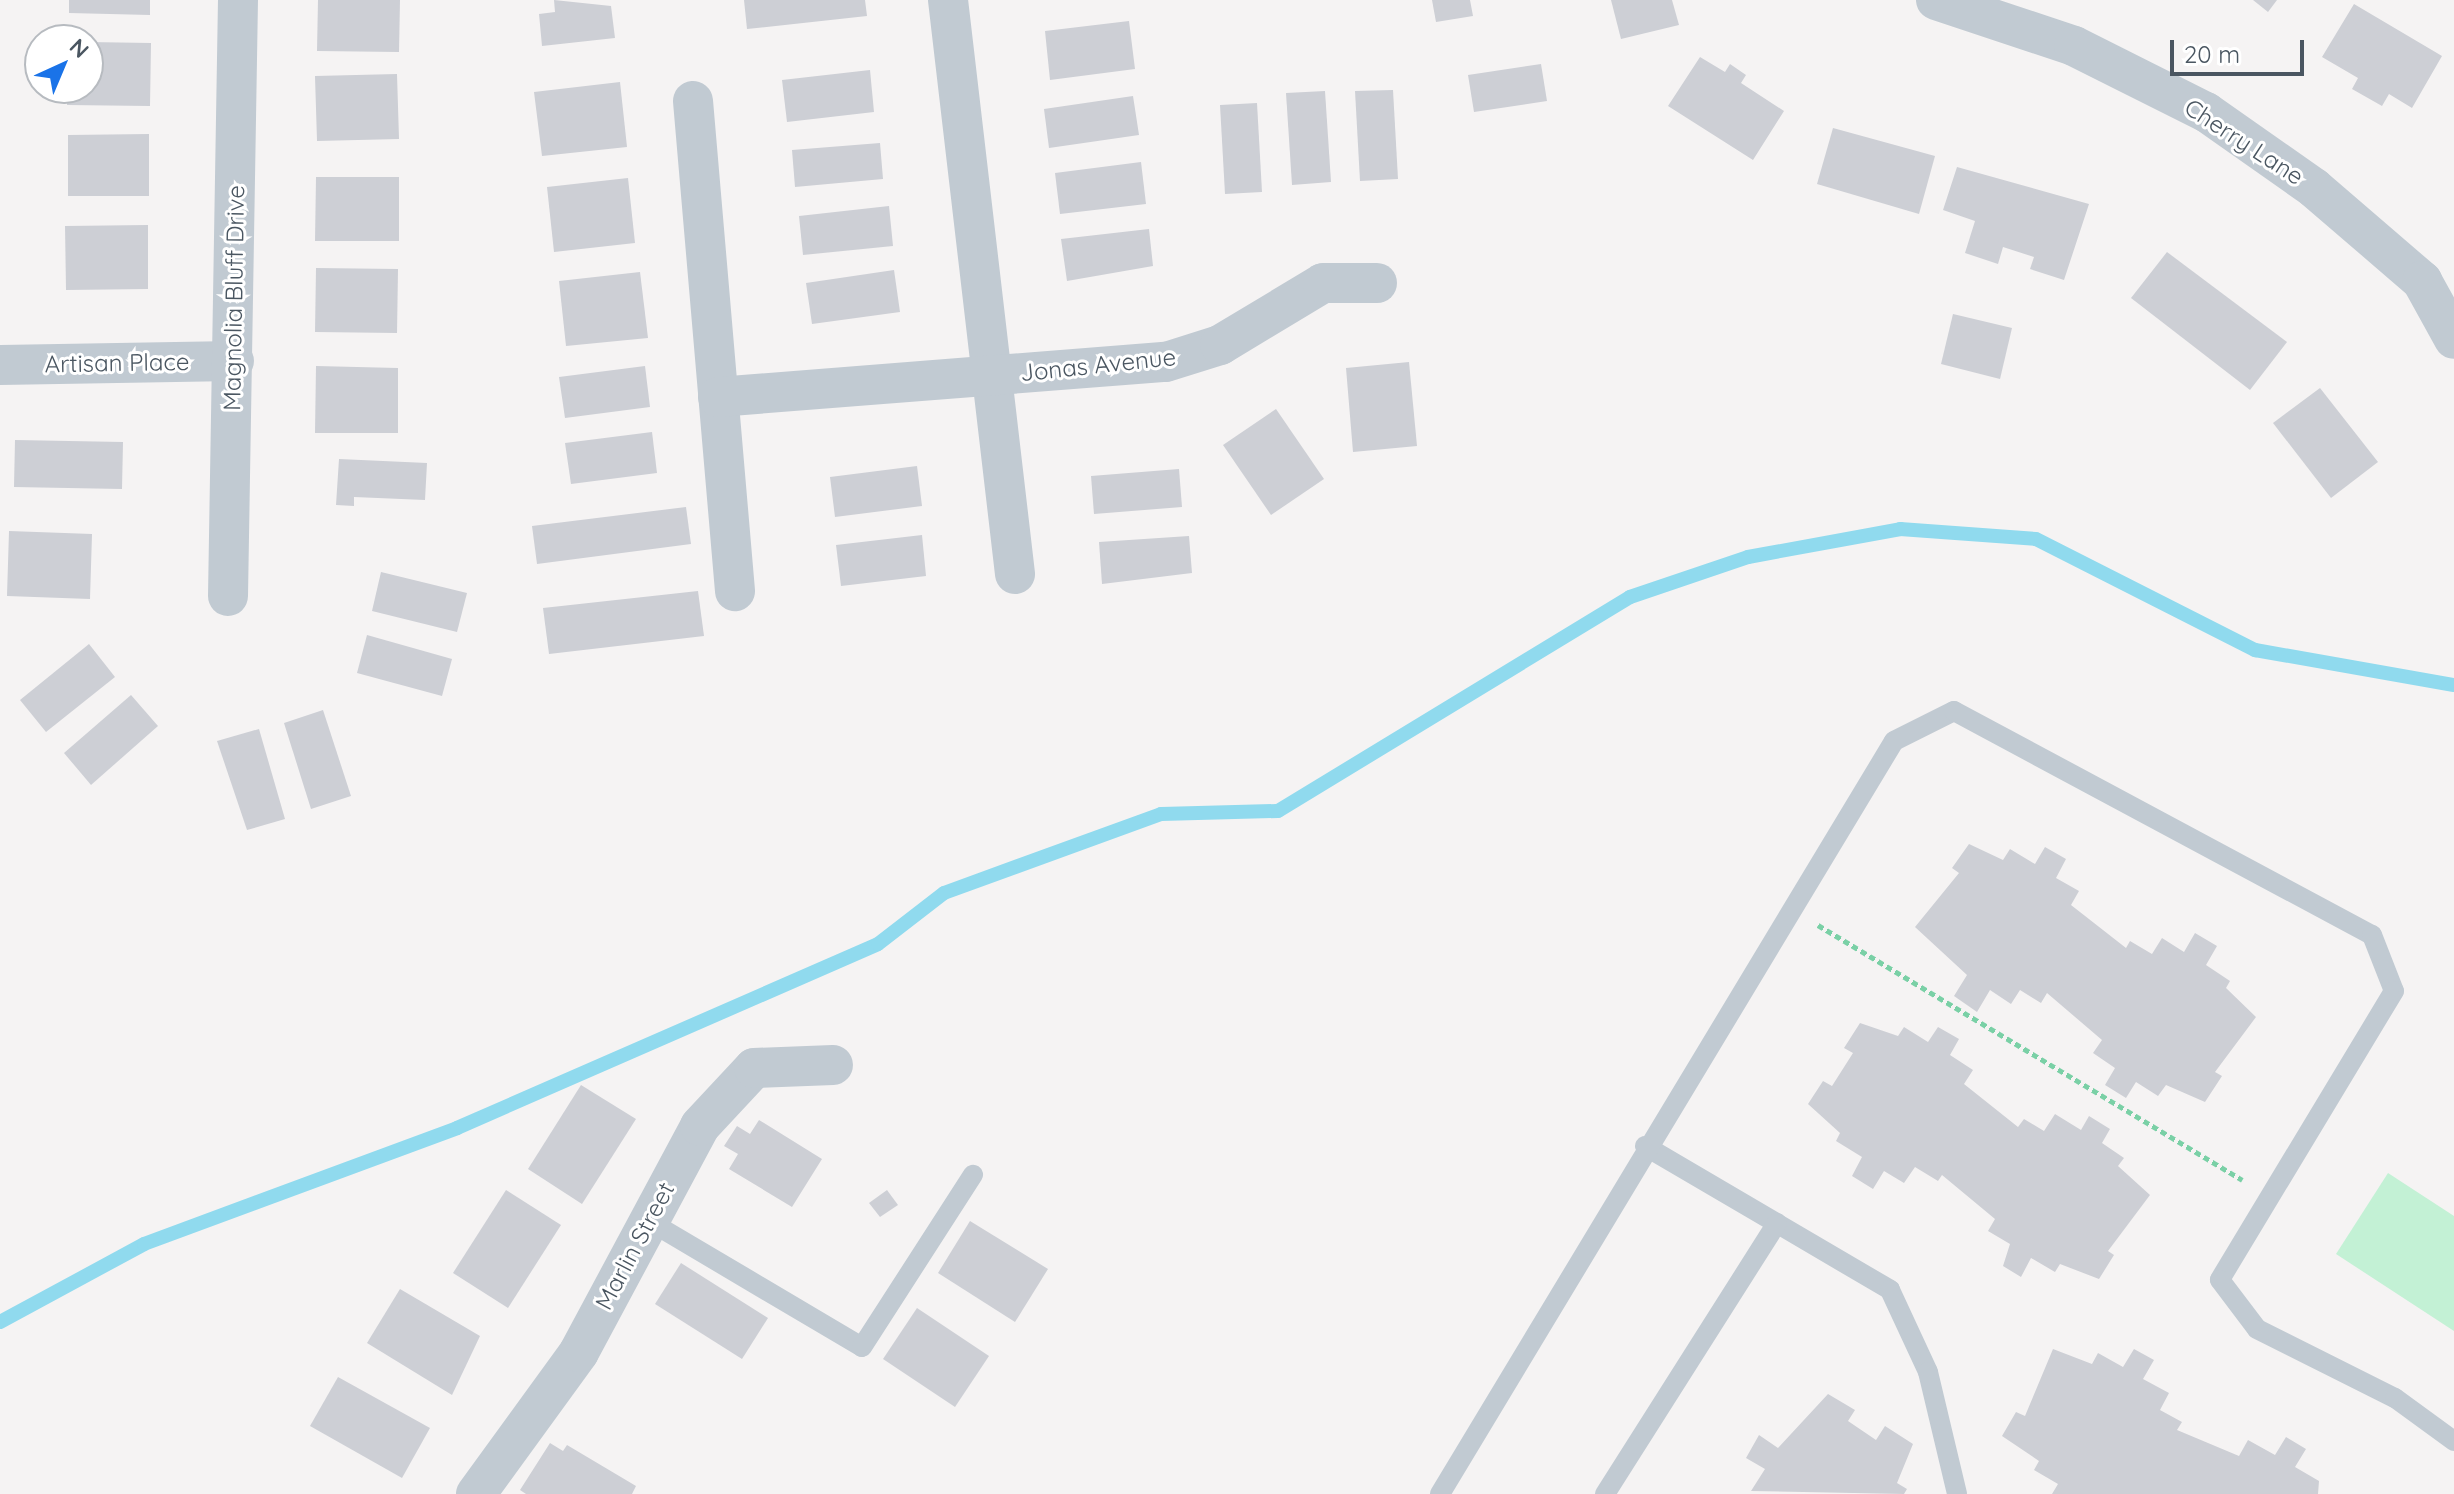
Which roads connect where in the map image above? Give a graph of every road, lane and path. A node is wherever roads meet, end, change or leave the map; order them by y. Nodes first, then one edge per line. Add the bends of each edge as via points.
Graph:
1 (238, 0) edge
2 (948, 0) edge
3 (1936, 0) edge
4 (693, 101) dead end
5 (1377, 283) dead end
6 (2454, 339) edge
7 (234, 361) junction
8 (0, 365) edge
9 (992, 376) junction
10 (718, 397) junction
11 (1015, 574) dead end
12 (735, 591) dead end
13 (228, 596) dead end
14 (1790, 910) junction
15 (833, 1065) dead end
16 (1645, 1146) junction
17 (973, 1175) dead end
18 (2270, 1198) junction
19 (649, 1221) junction
20 (1777, 1223) junction
21 (2454, 1441) edge
22 (476, 1494) edge
23 (1440, 1494) edge
24 (1605, 1494) edge
25 (1957, 1494) edge

1 - 7 street, Magnolia Bluff Drive
2 - 9 street, Jonas Avenue
3 - 6 street, Cherry Lane via 2074,46 2206,112 2314,188 2422,281
4 - 10 street
5 - 9 street, Jonas Avenue via 1323,283 1220,345 1166,362
7 - 8 street, Artisan Place
7 - 13 street, Magnolia Bluff Drive
9 - 10 street, Jonas Avenue
9 - 11 street, Jonas Avenue
10 - 12 street
14 - 16 lane
14 - 18 path
14 - 18 lane via 1894,741 1954,711 2372,935 2394,991
15 - 19 street, Marlin Street via 754,1068 700,1126
16 - 20 lane
16 - 23 lane
17 - 19 lane via 862,1347
18 - 21 lane via 2220,1280 2257,1329 2395,1398
19 - 22 street, Marlin Street via 579,1352
20 - 24 lane
20 - 25 lane via 1890,1290 1928,1372

